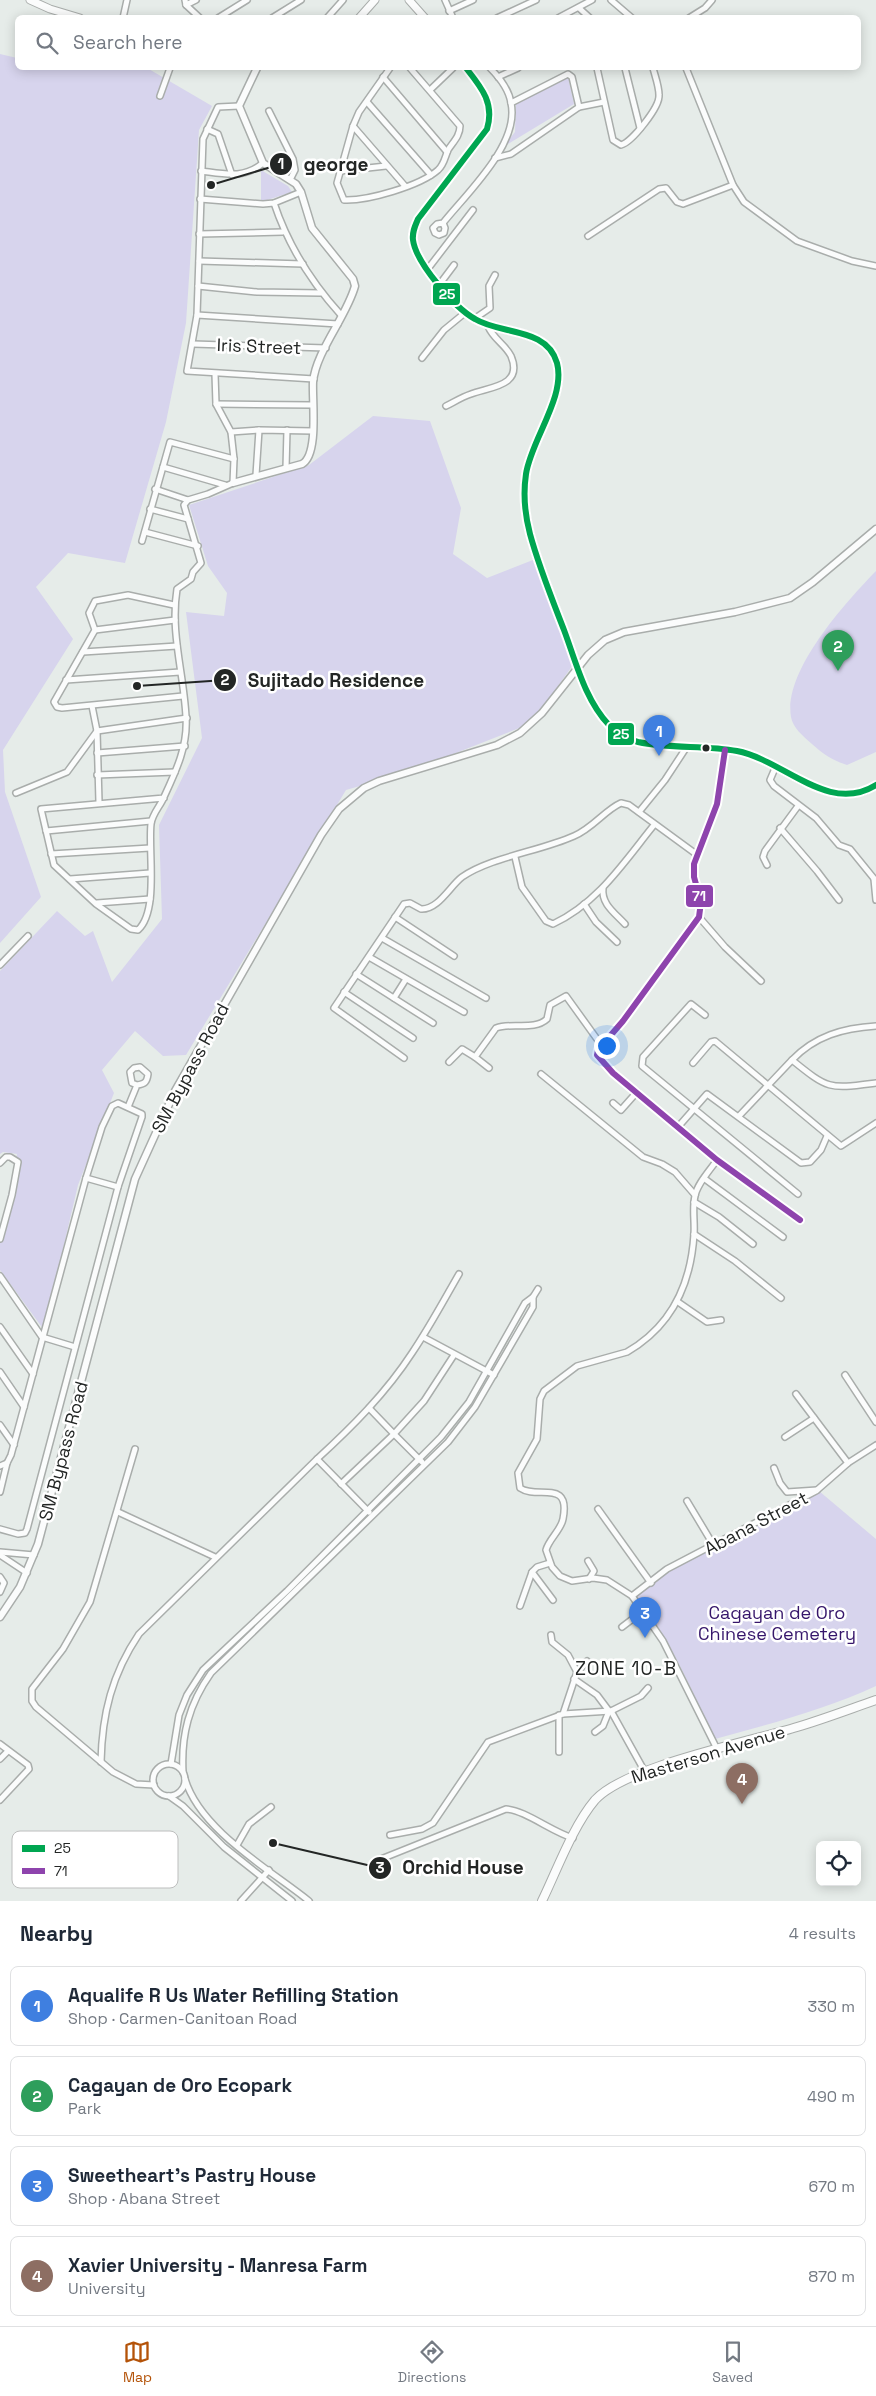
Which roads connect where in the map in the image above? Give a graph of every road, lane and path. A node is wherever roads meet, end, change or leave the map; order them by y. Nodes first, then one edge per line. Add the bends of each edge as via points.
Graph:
1 (30, 0) edge
2 (126, 0) edge
3 (196, 0) edge
4 (247, 0) edge
5 (301, 0) edge
6 (343, 0) edge
7 (375, 0) edge
8 (409, 0) edge
9 (444, 0) edge
10 (473, 0) edge
11 (536, 0) edge
12 (592, 0) edge
13 (611, 0) edge
14 (712, 0) edge
15 (185, 3) edge
16 (579, 8) junction
17 (450, 11) junction
18 (72, 15) edge
19 (124, 15) edge
20 (197, 15) edge
21 (223, 15) edge
22 (277, 15) edge
23 (330, 15) edge
24 (362, 15) edge
25 (422, 15) edge
26 (451, 15) edge
27 (504, 15) edge
28 (564, 15) edge
29 (587, 15) edge
30 (628, 15) edge
31 (694, 15) edge
32 (169, 70) edge
33 (256, 70) edge
34 (388, 70) edge
35 (412, 70) edge
36 (451, 70) edge
37 (468, 70) edge
38 (492, 70) edge
39 (514, 70) edge
40 (597, 70) edge
41 (626, 70) edge
42 (653, 70) edge
43 (687, 70) edge
44 (383, 77) junction
45 (498, 77) junction
46 (430, 90) junction
47 (160, 96) dead end
48 (367, 102) junction
49 (604, 102) junction
50 (511, 103) junction
51 (239, 106) junction
52 (579, 107) junction
53 (270, 111) dead end
54 (353, 126) junction
55 (640, 128) junction
56 (207, 129) junction
57 (447, 152) junction
58 (495, 158) junction
59 (263, 162) junction
60 (386, 166) junction
61 (201, 171) junction
62 (340, 171) junction
63 (232, 175) junction
64 (431, 175) junction
65 (290, 180) junction
66 (733, 185) junction
67 (405, 186) junction
68 (300, 192) junction
69 (200, 199) junction
70 (274, 203) junction
71 (473, 210) dead end
72 (443, 223) dead end
73 (284, 232) junction
74 (200, 234) junction
75 (588, 236) dead end
76 (199, 261) junction
77 (303, 264) junction
78 (454, 265) dead end
79 (876, 266) edge
80 (428, 270) junction
81 (495, 275) dead end
82 (439, 284) junction
83 (198, 286) junction
84 (321, 293) junction
85 (466, 312) junction
86 (197, 315) junction
87 (341, 315) junction
88 (474, 319) junction
89 (338, 324) junction
90 (488, 326) junction
91 (192, 344) junction
92 (326, 348) junction
93 (422, 358) dead end
94 (215, 374) junction
95 (314, 379) junction
96 (216, 404) junction
97 (312, 405) junction
98 (446, 406) dead end
99 (259, 430) junction
100 (287, 430) junction
101 (313, 431) junction
102 (231, 432) junction
103 (234, 459) junction
104 (163, 467) junction
105 (286, 468) junction
106 (256, 475) junction
107 (233, 482) junction
108 (225, 485) junction
109 (155, 489) junction
110 (188, 500) junction
111 (150, 509) junction
112 (188, 519) junction
113 (876, 529) edge
114 (145, 532) junction
115 (142, 541) dead end
116 (198, 546) junction
117 (174, 605) junction
118 (175, 620) junction
119 (95, 630) junction
120 (177, 646) junction
121 (83, 652) junction
122 (577, 668) junction
123 (180, 672) junction
124 (66, 680) junction
125 (183, 696) junction
126 (92, 706) junction
127 (186, 718) junction
128 (97, 731) junction
129 (185, 746) junction
130 (686, 748) junction
131 (726, 750) junction
132 (97, 753) junction
133 (776, 766) junction
134 (174, 772) junction
135 (97, 775) junction
136 (876, 787) edge
137 (16, 793) dead end
138 (164, 798) junction
139 (99, 802) junction
140 (798, 806) junction
141 (639, 812) junction
142 (151, 821) junction
143 (654, 825) junction
144 (780, 828) junction
145 (46, 831) junction
146 (150, 848) junction
147 (51, 854) junction
148 (696, 854) junction
149 (515, 857) junction
150 (767, 865) dead end
151 (150, 873) junction
152 (70, 879) junction
153 (875, 880) edge
154 (603, 888) junction
155 (150, 899) junction
156 (839, 900) dead end
157 (876, 900) edge
158 (96, 904) junction
159 (584, 904) junction
160 (395, 917) junction
161 (699, 917) junction
162 (625, 924) dead end
163 (28, 936) dead end
164 (382, 938) junction
165 (617, 942) dead end
166 (454, 956) dead end
167 (369, 957) junction
168 (0, 965) edge
169 (356, 974) junction
170 (406, 979) junction
171 (761, 981) dead end
172 (344, 992) junction
173 (394, 998) junction
174 (486, 998) dead end
175 (464, 1012) dead end
176 (705, 1016) dead end
177 (434, 1023) dead end
178 (876, 1026) edge
179 (413, 1038) dead end
180 (602, 1046) junction
181 (475, 1057) junction
182 (404, 1058) dead end
183 (792, 1060) junction
184 (449, 1062) dead end
185 (694, 1062) dead end
186 (489, 1068) dead end
187 (541, 1074) dead end
188 (876, 1083) edge
189 (138, 1085) dead end
190 (767, 1085) junction
191 (637, 1092) junction
192 (613, 1104) dead end
193 (128, 1107) junction
194 (692, 1110) junction
195 (739, 1116) junction
196 (876, 1123) edge
197 (678, 1127) junction
198 (827, 1136) junction
199 (717, 1160) junction
200 (0, 1163) edge
201 (86, 1178) junction
202 (705, 1179) junction
203 (118, 1187) junction
204 (798, 1194) dead end
205 (695, 1195) junction
206 (694, 1202) junction
207 (800, 1220) dead end
208 (694, 1234) junction
209 (0, 1238) edge
210 (783, 1238) dead end
211 (753, 1244) dead end
212 (459, 1274) dead end
213 (0, 1276) edge
214 (538, 1289) dead end
215 (533, 1298) junction
216 (781, 1298) dead end
217 (678, 1302) junction
218 (721, 1320) dead end
219 (0, 1327) edge
220 (42, 1337) junction
221 (423, 1337) junction
222 (75, 1347) junction
223 (454, 1355) junction
224 (486, 1371) junction
225 (0, 1372) edge
226 (33, 1374) junction
227 (494, 1375) junction
228 (845, 1375) dead end
229 (796, 1394) dead end
230 (24, 1407) junction
231 (369, 1408) junction
232 (814, 1418) junction
233 (457, 1419) junction
234 (876, 1422) edge
235 (464, 1423) junction
236 (0, 1424) edge
237 (394, 1434) junction
238 (785, 1437) dead end
239 (14, 1445) junction
240 (876, 1445) edge
241 (135, 1449) dead end
242 (318, 1459) junction
243 (422, 1462) junction
244 (7, 1463) junction
245 (848, 1463) junction
246 (0, 1466) edge
247 (774, 1468) dead end
248 (341, 1484) junction
249 (817, 1490) junction
250 (0, 1492) edge
251 (687, 1501) dead end
252 (598, 1509) dead end
253 (367, 1510) junction
254 (118, 1512) junction
255 (372, 1516) junction
256 (0, 1530) edge
257 (714, 1546) junction
258 (0, 1553) edge
259 (34, 1555) junction
260 (215, 1557) junction
261 (588, 1561) dead end
262 (550, 1563) junction
263 (532, 1572) junction
264 (27, 1574) junction
265 (2, 1579) edge
266 (589, 1579) junction
267 (651, 1583) junction
268 (0, 1592) edge
269 (632, 1596) junction
270 (553, 1600) dead end
271 (520, 1606) dead end
272 (643, 1611) junction
273 (0, 1617) edge
274 (622, 1627) dead end
275 (551, 1635) dead end
276 (587, 1661) dead end
277 (577, 1672) junction
278 (574, 1679) junction
279 (648, 1688) dead end
280 (876, 1700) edge
281 (610, 1711) junction
282 (561, 1715) junction
283 (596, 1732) dead end
284 (0, 1744) edge
285 (718, 1750) junction
286 (8, 1751) junction
287 (559, 1752) dead end
288 (0, 1759) edge
289 (101, 1762) junction
290 (172, 1764) junction
291 (183, 1772) junction
292 (645, 1772) junction
293 (185, 1779) junction
294 (154, 1785) junction
295 (168, 1796) junction
296 (0, 1800) edge
297 (271, 1807) dead end
298 (390, 1835) dead end
299 (573, 1838) junction
300 (236, 1845) junction
301 (376, 1861) dead end
302 (269, 1870) junction
303 (263, 1878) junction
304 (241, 1901) edge
305 (292, 1901) edge
306 (309, 1901) edge
307 (542, 1901) edge

1 - 18 main road
2 - 19 street
3 - 15 street
4 - 21 street
5 - 22 street
6 - 23 street
7 - 24 main road
8 - 25 main road
9 - 17 street
10 - 17 street
11 - 27 street
12 - 16 street
13 - 30 street
14 - 31 street
15 - 20 street
16 - 28 street
16 - 29 street
17 - 26 street
32 - 47 street
33 - 51 street
34 - 44 street
35 - 46 street
36 - 46 street
37 - 80 main road via 487,98 488,124 485,135 456,168 415,225 412,233 415,248
38 - 45 street
39 - 45 street
40 - 49 street
41 - 55 street
42 - 55 street via 659,100
43 - 66 street
44 - 48 street
44 - 57 street
45 - 50 street
46 - 57 street via 460,129
48 - 54 street
48 - 64 street
49 - 52 street
49 - 55 street via 616,144 625,144
50 - 52 street via 566,74 572,77
50 - 58 street via 510,131
51 - 56 street via 218,107
51 - 59 street
52 - 58 street via 511,154
53 - 65 street via 293,159 295,170
54 - 60 street
54 - 62 street
56 - 61 street via 203,139
56 - 63 street via 218,134
57 - 64 street via 439,170
58 - 72 street
59 - 63 street via 243,174
59 - 65 street
60 - 62 street
60 - 67 street
61 - 63 street
61 - 69 street
62 - 67 street via 337,182 344,200 396,192
64 - 67 street
65 - 68 street
66 - 75 street via 683,204 666,188 659,189
66 - 79 street via 744,202 797,241
68 - 70 street
68 - 87 street via 315,233 354,282 354,290
69 - 70 street
69 - 74 street
70 - 73 street
71 - 80 street
73 - 74 street
73 - 77 street
74 - 76 street
76 - 77 street
76 - 83 street
77 - 84 street
78 - 82 street
80 - 82 main road
81 - 88 street via 489,286 490,308
82 - 85 main road
83 - 84 street via 257,292
83 - 86 street
84 - 87 street
85 - 88 main road
85 - 93 street via 444,330
86 - 89 street
86 - 91 street
87 - 89 street
88 - 90 main road
89 - 92 street
90 - 98 street via 491,334 510,354 510,379 502,386 471,394
90 - 122 main road via 539,340 548,347 557,362 556,392 529,458 525,499 530,534
91 - 92 street, Iris Street
91 - 94 street via 187,371
92 - 95 street
94 - 95 street
94 - 96 street
95 - 97 street
96 - 97 street
96 - 102 street
97 - 101 street
99 - 100 street
99 - 102 street
99 - 106 street
100 - 101 street
100 - 105 street
101 - 105 street via 311,452 306,462
102 - 103 street
103 - 104 street via 170,442
103 - 107 street
104 - 108 street
104 - 109 street
105 - 106 street
106 - 107 street
107 - 108 street
108 - 110 street
109 - 110 street
109 - 111 street
110 - 112 street via 184,506
111 - 112 street
111 - 114 street
112 - 116 street
113 - 122 street, SM Bypass Road via 790,598 735,612 624,632 605,640
114 - 115 street
114 - 116 street
116 - 117 street via 201,563 191,579 177,589
117 - 118 street
117 - 119 street via 128,595 103,598 95,601 90,609
118 - 119 street
118 - 120 street
119 - 121 street
120 - 121 street
120 - 123 street
121 - 124 street
122 - 130 main road via 596,707 619,733 638,742
122 - 259 street, SM Bypass Road via 542,713 520,733 497,745 364,788 339,809 321,835 175,1091 138,1172
123 - 124 street
123 - 125 street
124 - 126 street via 54,702 56,707
125 - 126 street
125 - 127 street
126 - 128 street
127 - 128 street
127 - 129 street
128 - 132 street
128 - 137 street via 67,772
129 - 132 street
129 - 134 street
130 - 131 main road
130 - 141 street
131 - 133 main road via 748,754
131 - 148 street via 717,804
132 - 135 street
133 - 136 main road via 837,794
133 - 140 street via 771,782
134 - 135 street
134 - 138 street
135 - 139 street
138 - 139 street
138 - 142 street
139 - 145 street via 44,807 41,812
140 - 144 street
140 - 153 street via 816,818 839,845 850,849
141 - 143 street
141 - 149 street via 621,803 581,834
142 - 145 street
142 - 146 street
143 - 148 street
143 - 154 street
144 - 150 street via 764,854
144 - 156 street
145 - 147 street
146 - 147 street
146 - 151 street
147 - 152 street via 54,866
148 - 161 street via 693,871 701,902
149 - 159 street via 522,887 546,921 553,924
149 - 160 street via 463,877 430,907 421,909 410,903 404,904
151 - 152 street
151 - 155 street
152 - 158 street
153 - 157 street
154 - 159 street
154 - 162 street via 606,904
155 - 158 street
155 - 158 street via 143,926 138,930 131,930
159 - 165 street via 596,922
160 - 164 street
160 - 166 street
161 - 171 street
161 - 180 street
163 - 168 street
164 - 167 street
164 - 174 street
167 - 169 street
167 - 170 street
169 - 172 street
169 - 173 street
170 - 173 street
170 - 175 street
172 - 179 street
172 - 182 street via 334,1006 335,1010
173 - 177 street
176 - 194 street via 691,1004 641,1063
178 - 183 street via 851,1029 819,1039
180 - 181 street via 566,996 550,1005 547,1019 541,1023 509,1024 496,1028
180 - 191 street via 597,1053 599,1058
181 - 184 street via 462,1050
181 - 186 street
183 - 188 street via 829,1086
183 - 190 street
185 - 190 street via 715,1041
187 - 205 street via 643,1157 675,1172
189 - 193 street
190 - 195 street
190 - 198 street
191 - 192 street via 622,1110
191 - 197 street
193 - 201 street via 118,1103 112,1106 102,1126
193 - 203 street via 142,1115
194 - 195 street via 707,1094
194 - 197 street
194 - 204 street
195 - 198 street via 804,1164 821,1150
196 - 198 street via 842,1146
197 - 199 street
199 - 202 street
199 - 207 street
200 - 209 street via 6,1157 18,1162
201 - 203 street
201 - 220 street
202 - 205 street
202 - 210 street
203 - 222 street
205 - 206 street
206 - 208 street
206 - 211 street
208 - 216 street via 735,1261
208 - 217 street via 691,1258
212 - 221 street
213 - 220 street
214 - 215 street
215 - 224 street via 525,1303
215 - 227 street via 532,1307
217 - 218 street via 707,1322
217 - 262 street via 658,1327 634,1348 577,1366 542,1395 538,1437 520,1468 518,1478 520,1488 528,1492 552,1491 562,1502 563,1520 546,1550
219 - 226 street
220 - 222 street
220 - 226 street
221 - 223 street
221 - 231 street
222 - 256 street via 27,1529 22,1534
223 - 224 street
223 - 237 street via 424,1401
224 - 227 street
224 - 233 street
225 - 230 street
226 - 230 street
227 - 235 street
228 - 234 street
229 - 232 street
230 - 239 street
231 - 237 street
231 - 242 street
232 - 238 street
232 - 245 street
233 - 235 street
233 - 243 street
235 - 243 street
236 - 239 street
237 - 243 street
237 - 248 street
239 - 244 street
240 - 245 street, Abana Street
241 - 254 street
242 - 248 street
242 - 260 street
243 - 253 street
243 - 255 street
244 - 246 street
244 - 250 street
245 - 249 street, Abana Street
247 - 249 street via 787,1492
248 - 253 street
249 - 257 street, Abana Street
251 - 257 street
252 - 267 street
253 - 255 street
253 - 290 street via 203,1670 186,1696 179,1715
254 - 260 street
254 - 289 street via 90,1602 63,1649 32,1689 31,1696 36,1707
255 - 291 street via 211,1673 200,1688 187,1718
257 - 267 street, Abana Street via 667,1570
258 - 259 street
258 - 264 street
259 - 264 street, SM Bypass Road
260 - 289 street via 139,1634 121,1664 112,1683 104,1717
261 - 266 street via 594,1571
262 - 263 street
262 - 266 street via 556,1573 568,1580
263 - 270 street
263 - 271 street
264 - 273 street, SM Bypass Road
265 - 268 street
266 - 269 street via 607,1580
267 - 269 street, Abana Street
269 - 272 street
272 - 274 street
272 - 285 street via 667,1648
275 - 277 street via 552,1642 568,1655
276 - 277 street
277 - 278 street
278 - 281 street via 597,1696
278 - 282 street
279 - 281 street via 642,1696
280 - 285 main road, Masterson Avenue
281 - 282 street
281 - 283 street
281 - 292 street
282 - 287 street
282 - 298 street via 485,1744 433,1823 422,1829
284 - 286 street
285 - 292 main road, Masterson Avenue
286 - 288 street
286 - 296 street via 29,1769
289 - 294 street via 128,1780 144,1786
290 - 291 street
290 - 294 street via 161,1766 156,1771
291 - 293 street
292 - 299 main road, Masterson Avenue via 606,1790 594,1801
293 - 295 street via 182,1790
293 - 300 street via 191,1796 206,1817
294 - 295 street
295 - 303 street
297 - 300 street via 249,1824
299 - 301 street via 506,1809
299 - 307 main road, Masterson Avenue
300 - 302 street
302 - 303 street
302 - 306 street
303 - 304 street
303 - 305 street

